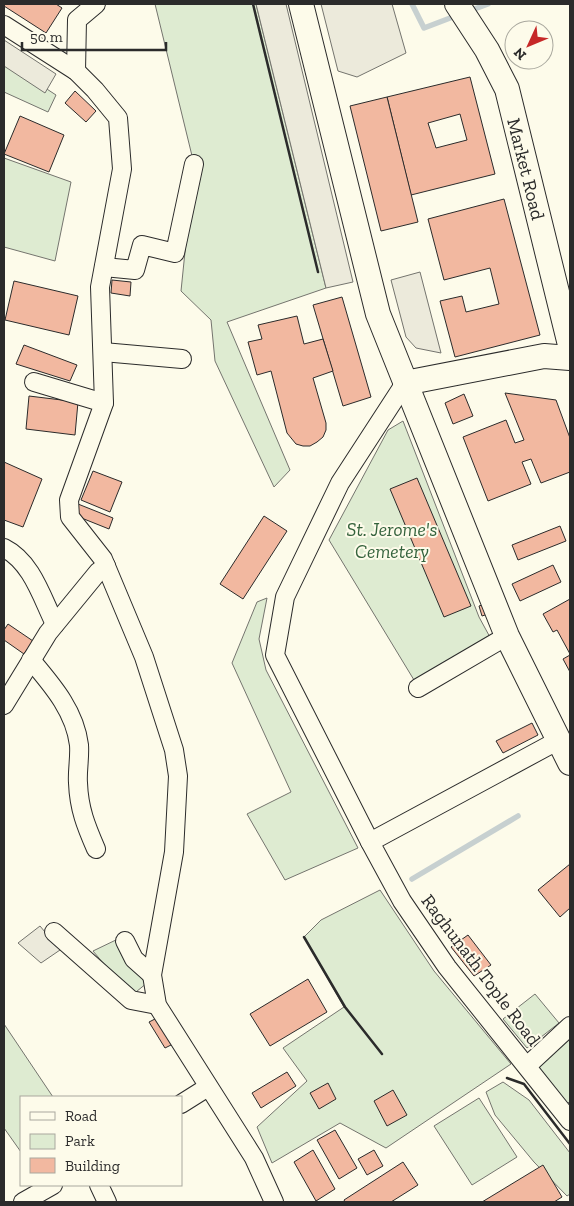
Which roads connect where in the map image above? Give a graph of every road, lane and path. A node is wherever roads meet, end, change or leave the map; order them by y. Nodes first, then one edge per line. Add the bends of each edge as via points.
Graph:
1 (96, 4) edge
2 (302, 4) edge
3 (457, 4) edge
4 (4, 25) edge
5 (76, 71) junction
6 (194, 164) dead end
7 (104, 267) junction
8 (570, 345) edge
9 (103, 352) junction
10 (570, 358) edge
11 (182, 359) dead end
12 (34, 382) dead end
13 (405, 383) junction
14 (104, 403) junction
15 (4, 548) edge
16 (106, 566) junction
17 (55, 624) junction
18 (507, 636) junction
19 (31, 660) junction
20 (418, 688) dead end
21 (4, 705) edge
22 (559, 740) junction
23 (570, 764) edge
24 (370, 842) junction
25 (96, 849) dead end
26 (54, 932) dead end
27 (125, 941) dead end
28 (152, 975) junction
29 (157, 1005) junction
30 (570, 1026) edge
31 (527, 1066) junction
32 (208, 1087) junction
33 (182, 1103) edge
34 (570, 1121) edge
35 (51, 1186) edge
36 (99, 1186) edge
37 (24, 1202) edge
38 (107, 1202) edge
39 (274, 1202) edge

1 - 5 street via 77,20
2 - 13 main road via 378,314
3 - 8 main road, Market Road via 487,50 507,89
4 - 5 street
5 - 7 street via 118,118 122,169
6 - 7 street via 175,253 142,245 135,270
7 - 9 street via 100,287
9 - 11 street
9 - 14 street
10 - 13 main road via 544,356
12 - 14 street
13 - 18 main road
13 - 24 street, Raghunath Tople Road via 340,483 284,596 275,655
14 - 16 street via 69,500 70,517
15 - 17 street via 14,553 27,567
16 - 17 street
16 - 28 street via 144,657 174,750 178,776 174,852
17 - 19 street
18 - 20 street
18 - 22 main road
19 - 21 street
19 - 25 street via 56,690 71,718 79,745 77,781 82,816
22 - 23 main road
22 - 24 street
24 - 31 street, Raghunath Tople Road via 402,901 447,967
26 - 29 street via 131,1000
27 - 28 street via 134,959
28 - 29 street
29 - 32 street
30 - 31 street
31 - 34 street, Raghunath Tople Road
32 - 33 street
32 - 39 street via 254,1158
35 - 37 street
36 - 38 street

